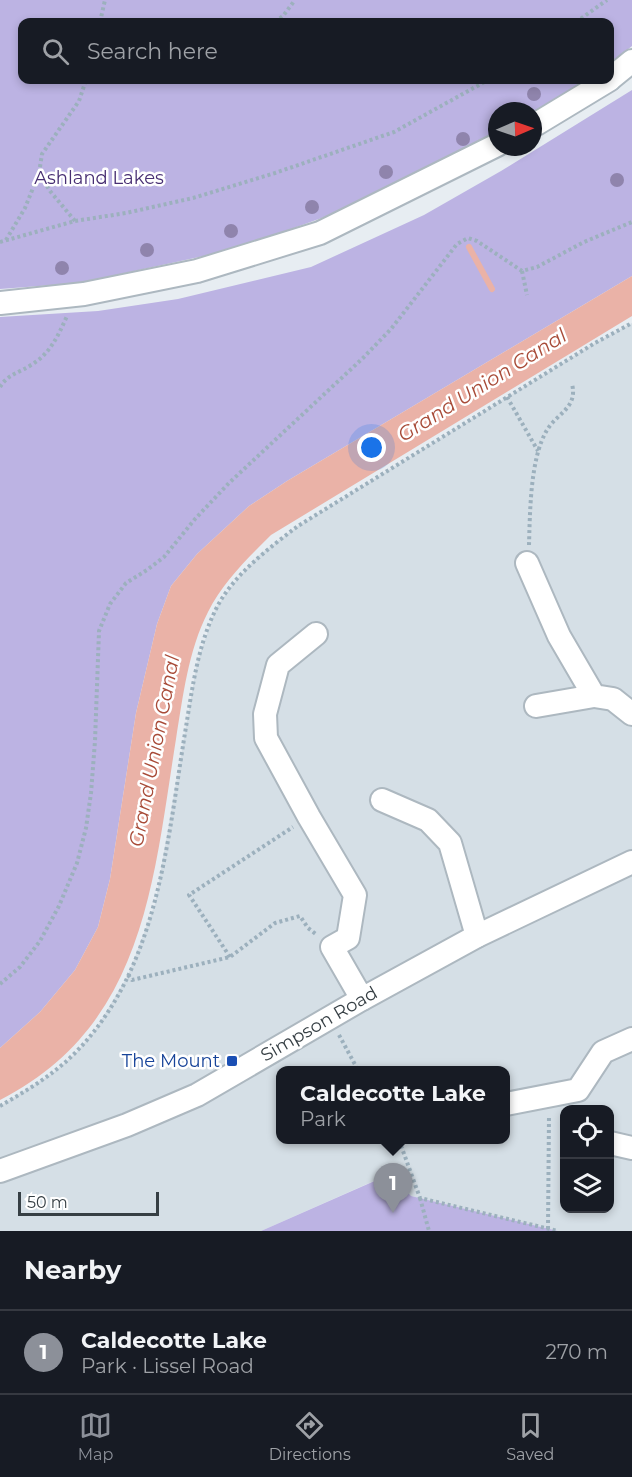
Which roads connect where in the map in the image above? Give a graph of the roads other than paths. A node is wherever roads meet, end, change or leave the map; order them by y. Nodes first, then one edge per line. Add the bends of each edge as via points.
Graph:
1 (632, 61) edge
2 (614, 75) edge
3 (601, 84) edge
4 (542, 120) edge
5 (488, 149) edge
6 (0, 303) edge
7 (527, 562) road end
8 (316, 634) dead end
9 (594, 696) junction
10 (536, 706) dead end
11 (632, 714) edge
12 (382, 800) dead end
13 (632, 862) edge
14 (477, 936) junction
15 (362, 999) junction
16 (632, 1039) edge
17 (581, 1100) edge
18 (510, 1103) edge
19 (614, 1144) edge
20 (632, 1148) edge
21 (0, 1171) edge

1 - 2 street
3 - 4 street
5 - 6 street via 320,233 197,271 84,294
7 - 9 street via 559,636
8 - 15 street via 278,665 265,714 266,738 355,896 348,938 332,947
9 - 10 street
9 - 11 street via 613,699
12 - 14 street via 428,820 450,843
13 - 14 street, Simpson Road
14 - 15 street, Simpson Road
15 - 21 street, Simpson Road via 197,1095
16 - 17 street via 603,1052
17 - 18 street via 549,1096
19 - 20 street

